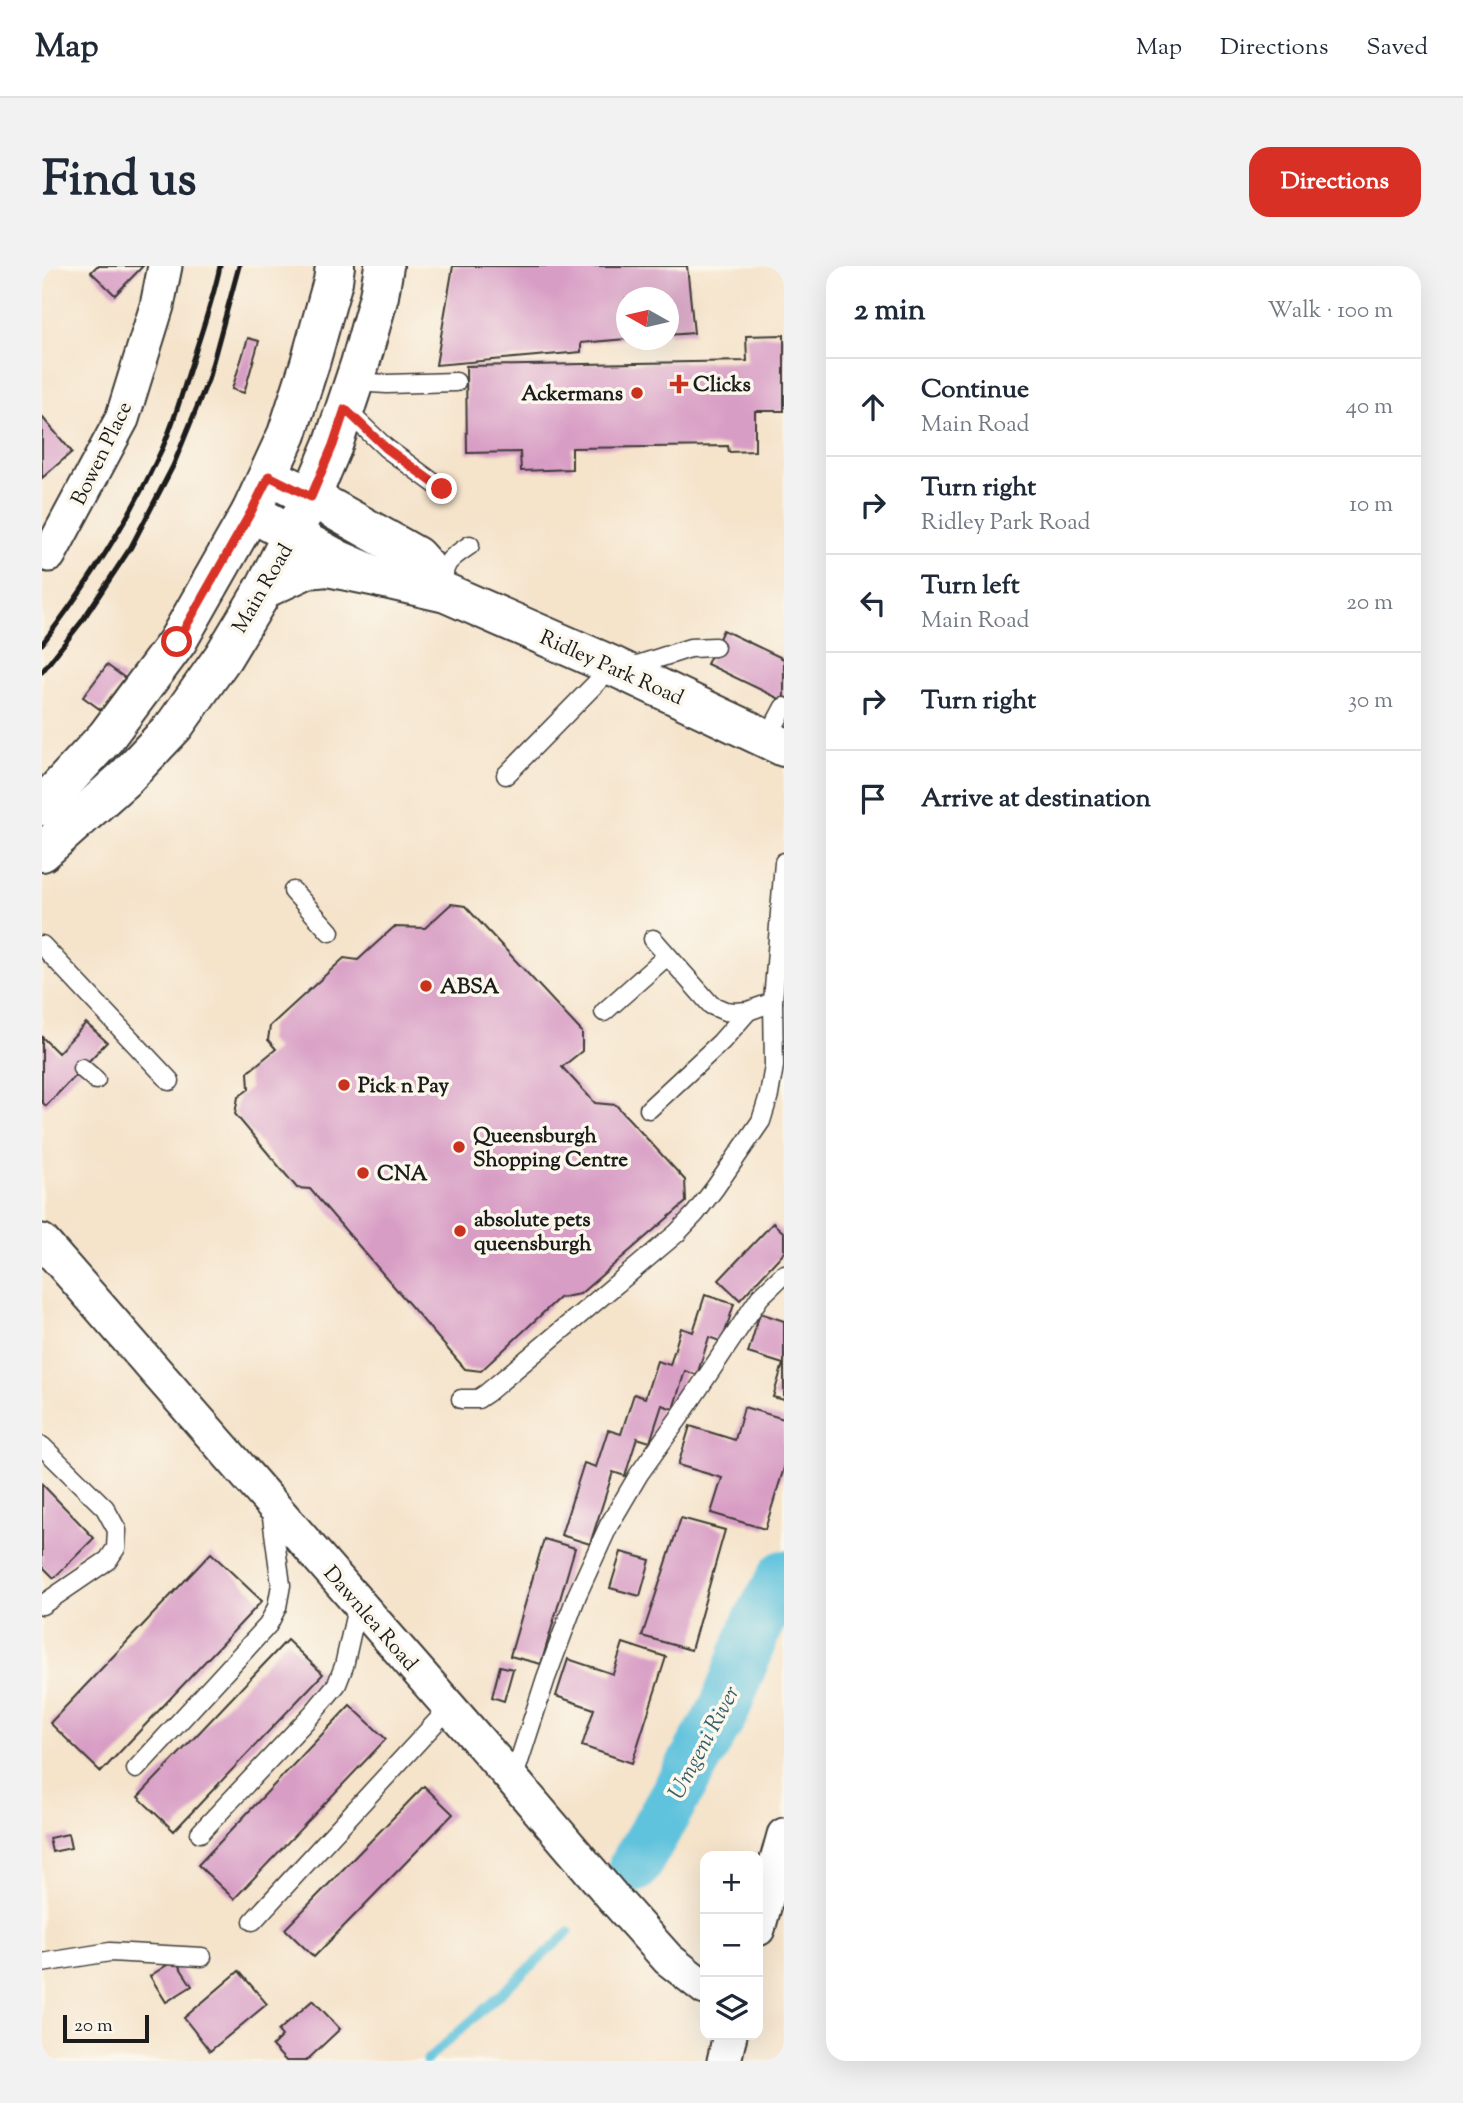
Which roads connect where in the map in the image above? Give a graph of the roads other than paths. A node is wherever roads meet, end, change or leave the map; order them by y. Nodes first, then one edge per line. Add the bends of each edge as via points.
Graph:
1 (165, 266) edge
2 (335, 266) edge
3 (384, 266) edge
4 (456, 383) dead end
5 (349, 395) junction
6 (269, 476) junction
7 (442, 489) dead end
8 (311, 497) junction
9 (251, 512) junction
10 (293, 535) junction
11 (470, 545) dead end
12 (49, 555) dead end
13 (381, 578) junction
14 (264, 589) junction
15 (442, 591) junction
16 (715, 647) dead end
17 (618, 668) junction
18 (778, 731) edge
19 (506, 775) dead end
20 (42, 806) edge
21 (42, 852) edge
22 (784, 862) edge
23 (293, 891) dead end
24 (330, 932) dead end
25 (653, 939) dead end
26 (42, 945) edge
27 (667, 956) junction
28 (773, 1002) junction
29 (748, 1011) junction
30 (604, 1012) dead end
31 (779, 1023) edge
32 (170, 1082) dead end
33 (649, 1109) dead end
34 (42, 1241) edge
35 (784, 1274) edge
36 (461, 1399) dead end
37 (42, 1446) edge
38 (270, 1503) junction
39 (358, 1604) junction
40 (42, 1605) edge
41 (449, 1708) junction
42 (135, 1769) dead end
43 (513, 1780) junction
44 (200, 1833) dead end
45 (784, 1835) edge
46 (762, 1914) edge
47 (253, 1922) dead end
48 (202, 1957) dead end
49 (42, 1963) edge
50 (700, 1984) edge
51 (729, 2040) edge
52 (724, 2061) edge

1 - 12 street, Bowen Place via 122,419
2 - 6 main road via 310,363
3 - 5 main road, Main Road
4 - 5 lane via 387,384
5 - 7 lane via 386,448
5 - 8 main road, Main Road
6 - 8 main road
6 - 9 main road
8 - 10 main road, Main Road
8 - 15 main road via 416,556
9 - 10 main road, Ridley Park Road
9 - 20 main road via 177,642 106,737
10 - 13 main road, Ridley Park Road
10 - 14 main road, Main Road
11 - 15 lane via 447,562
13 - 14 main road via 327,567 307,569
13 - 15 main road, Ridley Park Road
14 - 21 main road, Main Road via 175,725 126,778
15 - 17 main road, Ridley Park Road
16 - 17 lane via 690,648
17 - 18 main road, Ridley Park Road
17 - 19 lane
22 - 28 lane
23 - 24 lane
25 - 27 lane
26 - 32 lane
27 - 29 lane via 711,1005 725,1011
27 - 30 lane
28 - 29 lane
28 - 31 lane
29 - 33 lane
31 - 36 lane via 761,1121 695,1214 487,1393 478,1399
34 - 38 street, Dawnlea Road
35 - 43 lane via 760,1297 609,1525 546,1678
37 - 40 lane via 105,1508 117,1530 116,1548 108,1560
38 - 39 street, Dawnlea Road
38 - 42 lane via 281,1585 278,1607 268,1625
39 - 41 street, Dawnlea Road
39 - 44 lane via 337,1684
41 - 43 street, Dawnlea Road
41 - 47 lane
43 - 50 street, Dawnlea Road via 668,1959
45 - 46 street
48 - 49 lane via 110,1952
51 - 52 street

